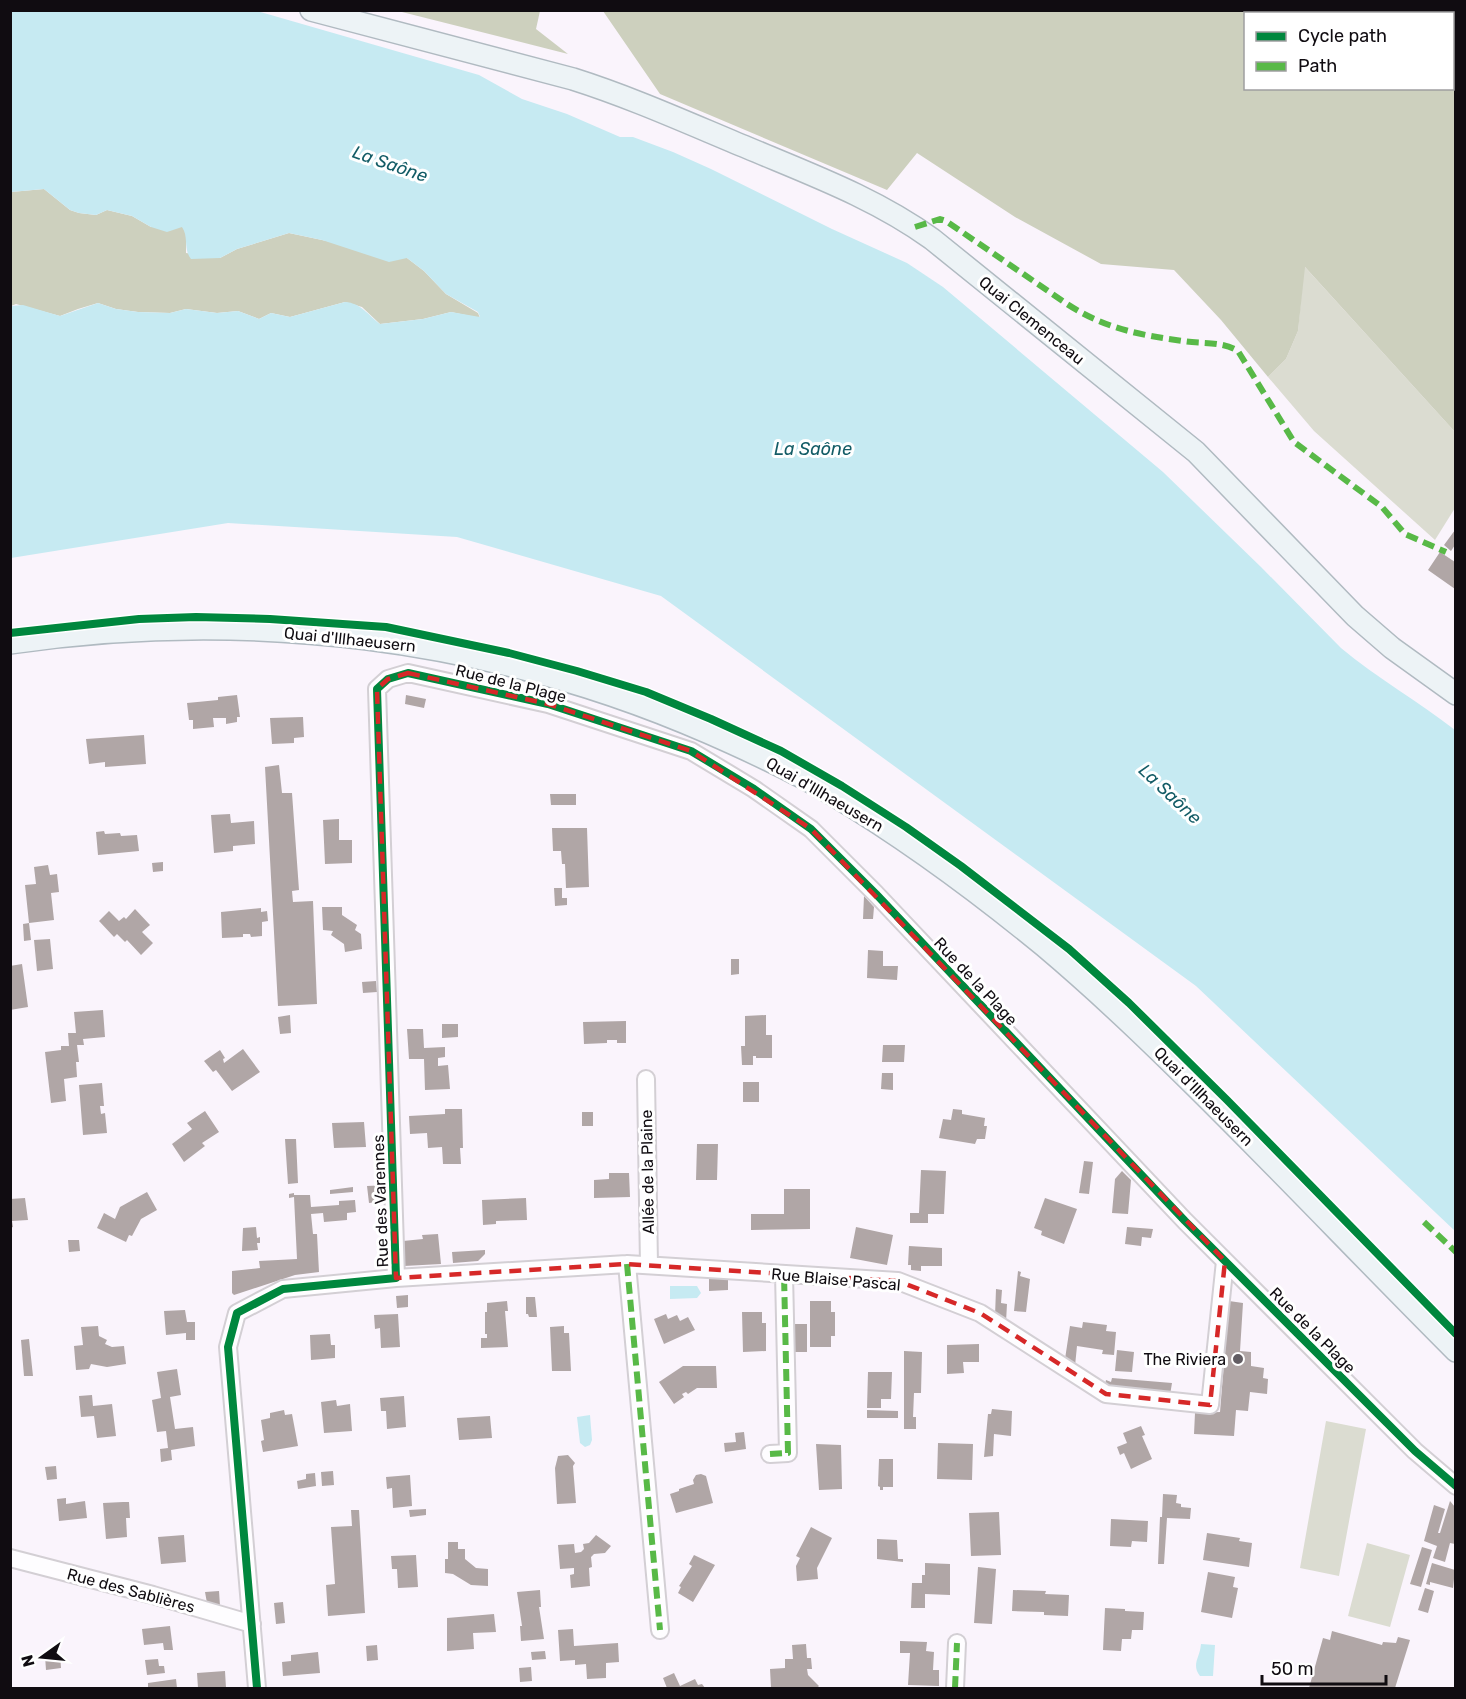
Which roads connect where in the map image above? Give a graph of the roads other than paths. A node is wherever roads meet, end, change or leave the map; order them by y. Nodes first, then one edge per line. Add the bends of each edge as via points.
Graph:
1 (311, 10) edge
2 (10, 643) edge
3 (377, 689) joint
4 (1455, 694) edge
5 (646, 1079) dead end
6 (1225, 1261) junction
7 (627, 1264) junction
8 (649, 1265) junction
9 (784, 1274) junction
10 (396, 1278) junction
11 (1455, 1351) edge
12 (770, 1454) dead end
13 (1455, 1486) edge
14 (10, 1558) edge
15 (252, 1624) junction
16 (660, 1630) dead end
17 (957, 1643) dead end
18 (257, 1689) edge
19 (955, 1689) edge

1 - 4 main road, Quai Clemenceau via 613,92 861,196 908,222 1202,458 1355,616
2 - 11 main road, Quai d'Illhaeusern via 142,630 209,628 313,632 387,640 541,673 599,691 662,712 781,766 926,855 1045,947 1179,1071
3 - 6 street, Rue de la Plage via 388,679 408,673 548,704 691,751 754,789 811,829 868,886
3 - 10 street, Rue des Varennes
5 - 8 street, Allée de la Plaine
6 - 9 street, Rue Blaise Pascal via 1210,1405 1106,1394 980,1313 898,1281
6 - 13 street, Rue de la Plage
7 - 8 street, Rue Blaise Pascal
7 - 10 street, Rue Blaise Pascal
7 - 16 street
8 - 9 street, Rue Blaise Pascal
9 - 12 street via 788,1453
10 - 15 street, Rue des Varennes via 283,1289 237,1313 228,1347
14 - 15 street, Rue des Sablières
15 - 18 street, Rue des Varennes
17 - 19 street

